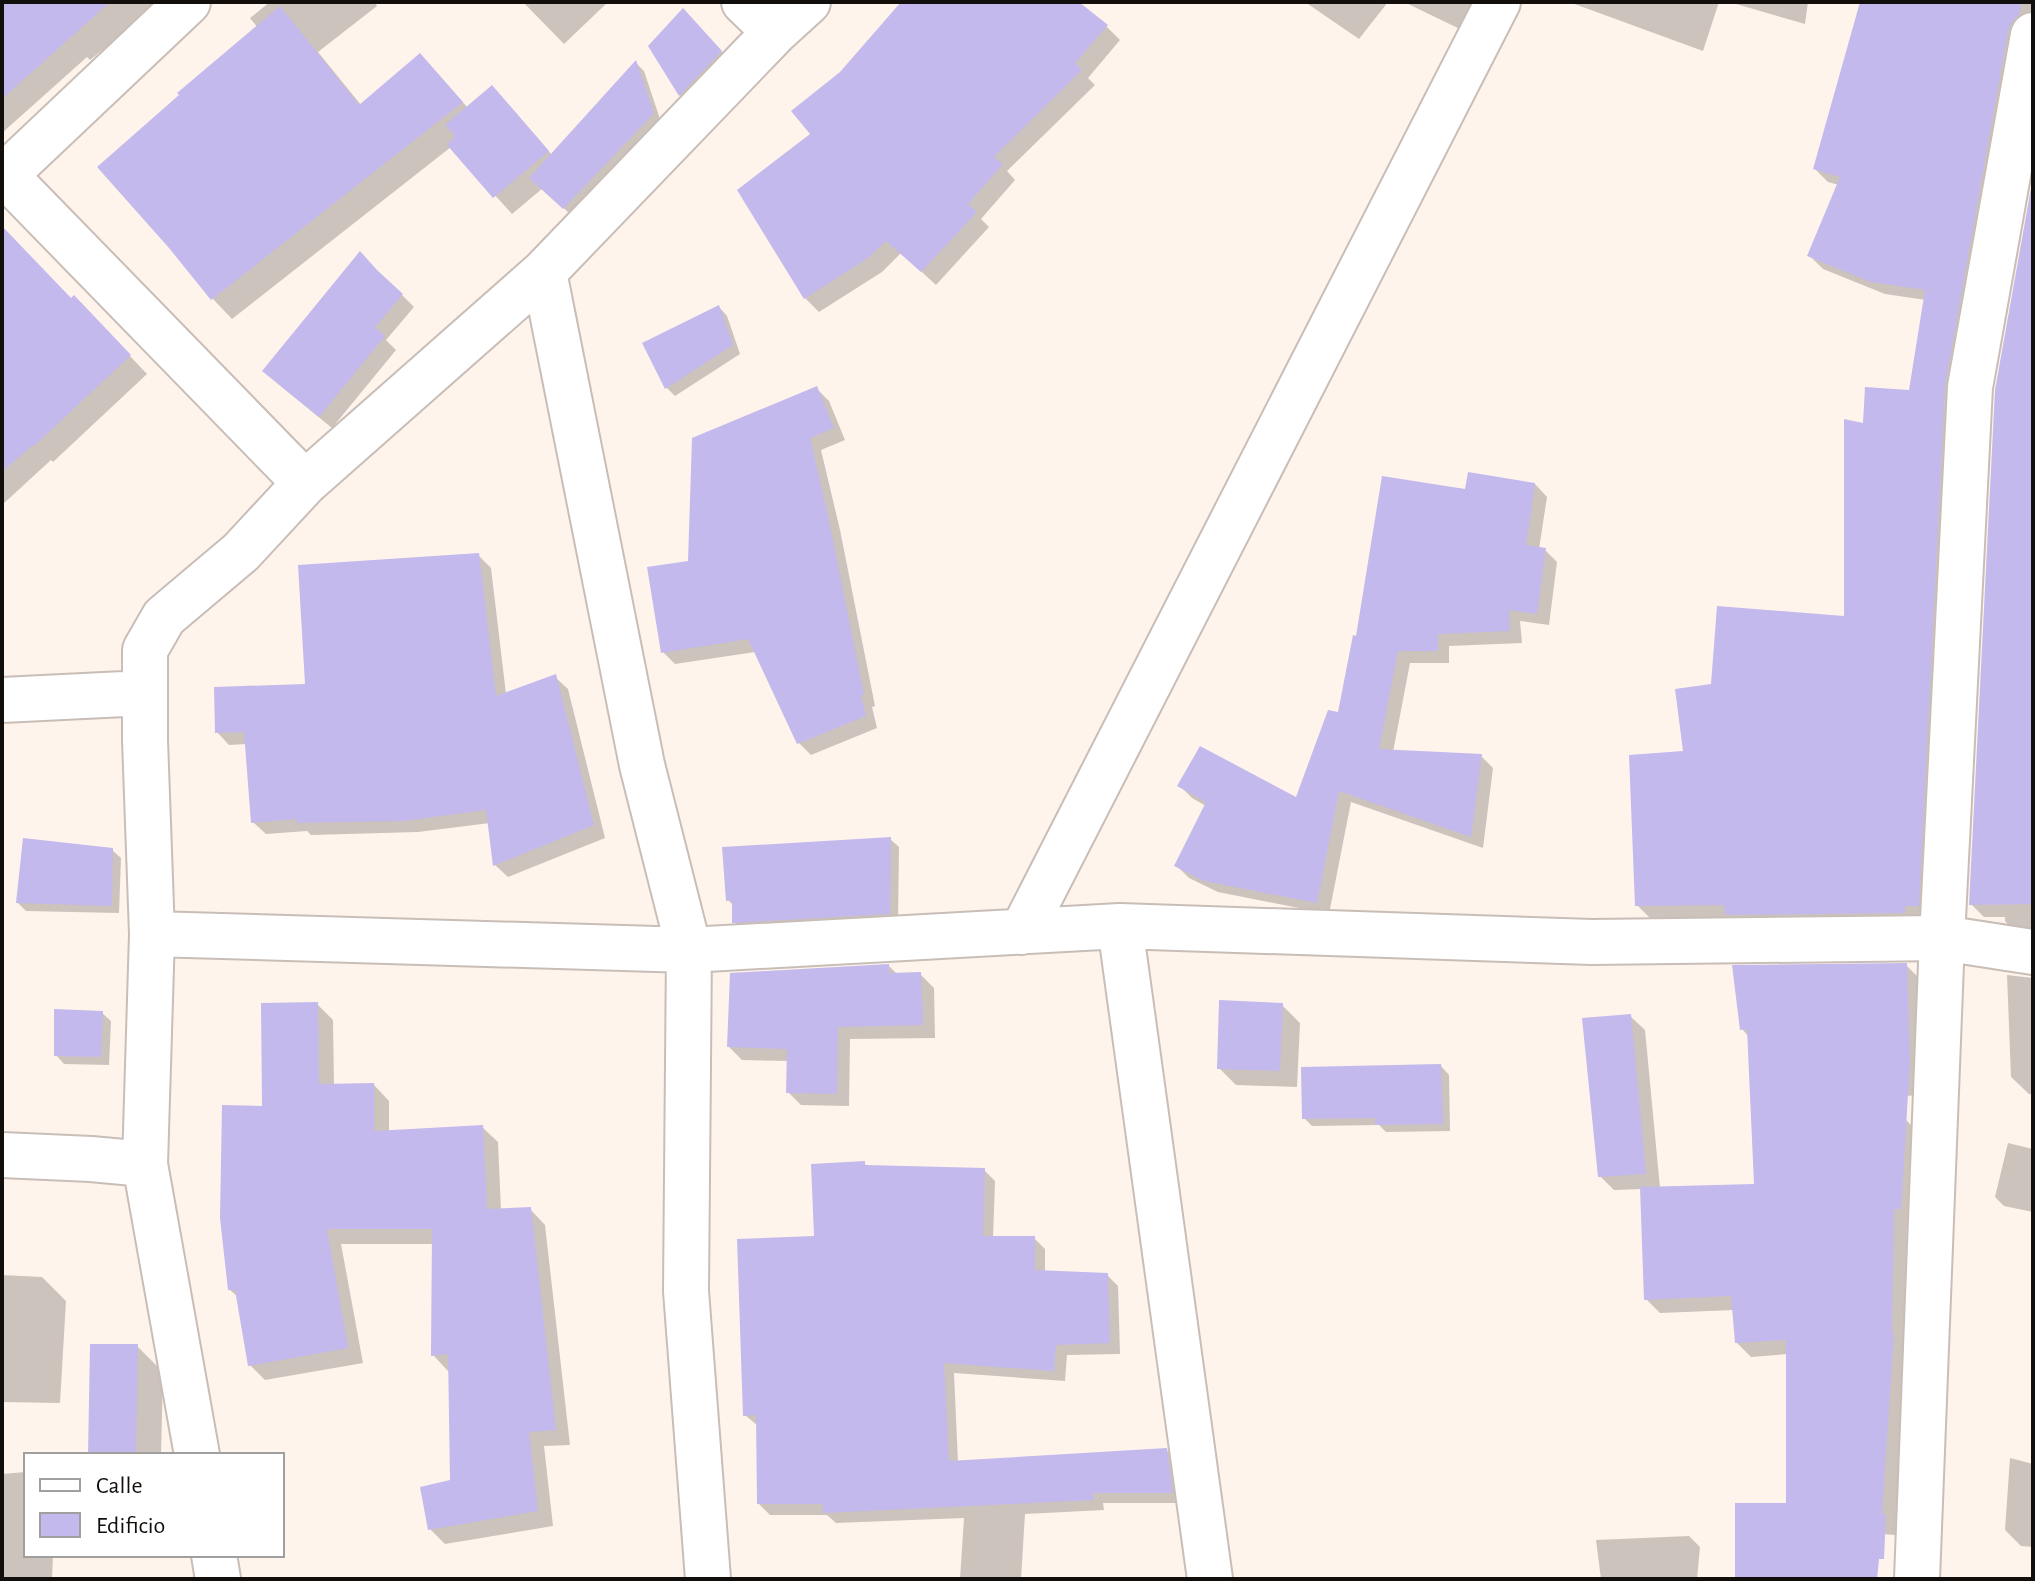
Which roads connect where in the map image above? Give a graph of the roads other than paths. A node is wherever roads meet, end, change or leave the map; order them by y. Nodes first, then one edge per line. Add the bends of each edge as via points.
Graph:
1 (188, 2) edge
2 (744, 2) edge
3 (808, 2) edge
4 (1498, 2) edge
5 (775, 32) junction
6 (2033, 35) edge
7 (3, 175) edge
8 (544, 272) junction
9 (305, 483) junction
10 (145, 693) junction
11 (2, 700) edge
12 (1120, 926) junction
13 (1022, 932) junction
14 (152, 934) junction
15 (1942, 938) junction
16 (689, 950) junction
17 (2033, 952) edge
18 (2, 1155) edge
19 (145, 1164) junction
20 (197, 1453) edge
21 (214, 1557) edge
22 (218, 1579) edge
23 (708, 1579) edge
24 (1210, 1579) edge
25 (1917, 1579) edge

1 - 7 street
2 - 5 street
3 - 5 street
4 - 13 street
5 - 8 street
6 - 15 street via 1970,387
7 - 9 street
8 - 9 street
8 - 16 street via 642,765
9 - 10 street via 241,552 164,617 145,650
10 - 11 street
10 - 14 street
12 - 13 street
12 - 15 street via 1592,942
12 - 24 street
13 - 16 street
14 - 16 street
14 - 19 street
15 - 17 street
15 - 25 street
16 - 23 street via 686,1291
18 - 19 street
19 - 20 street
21 - 22 street

